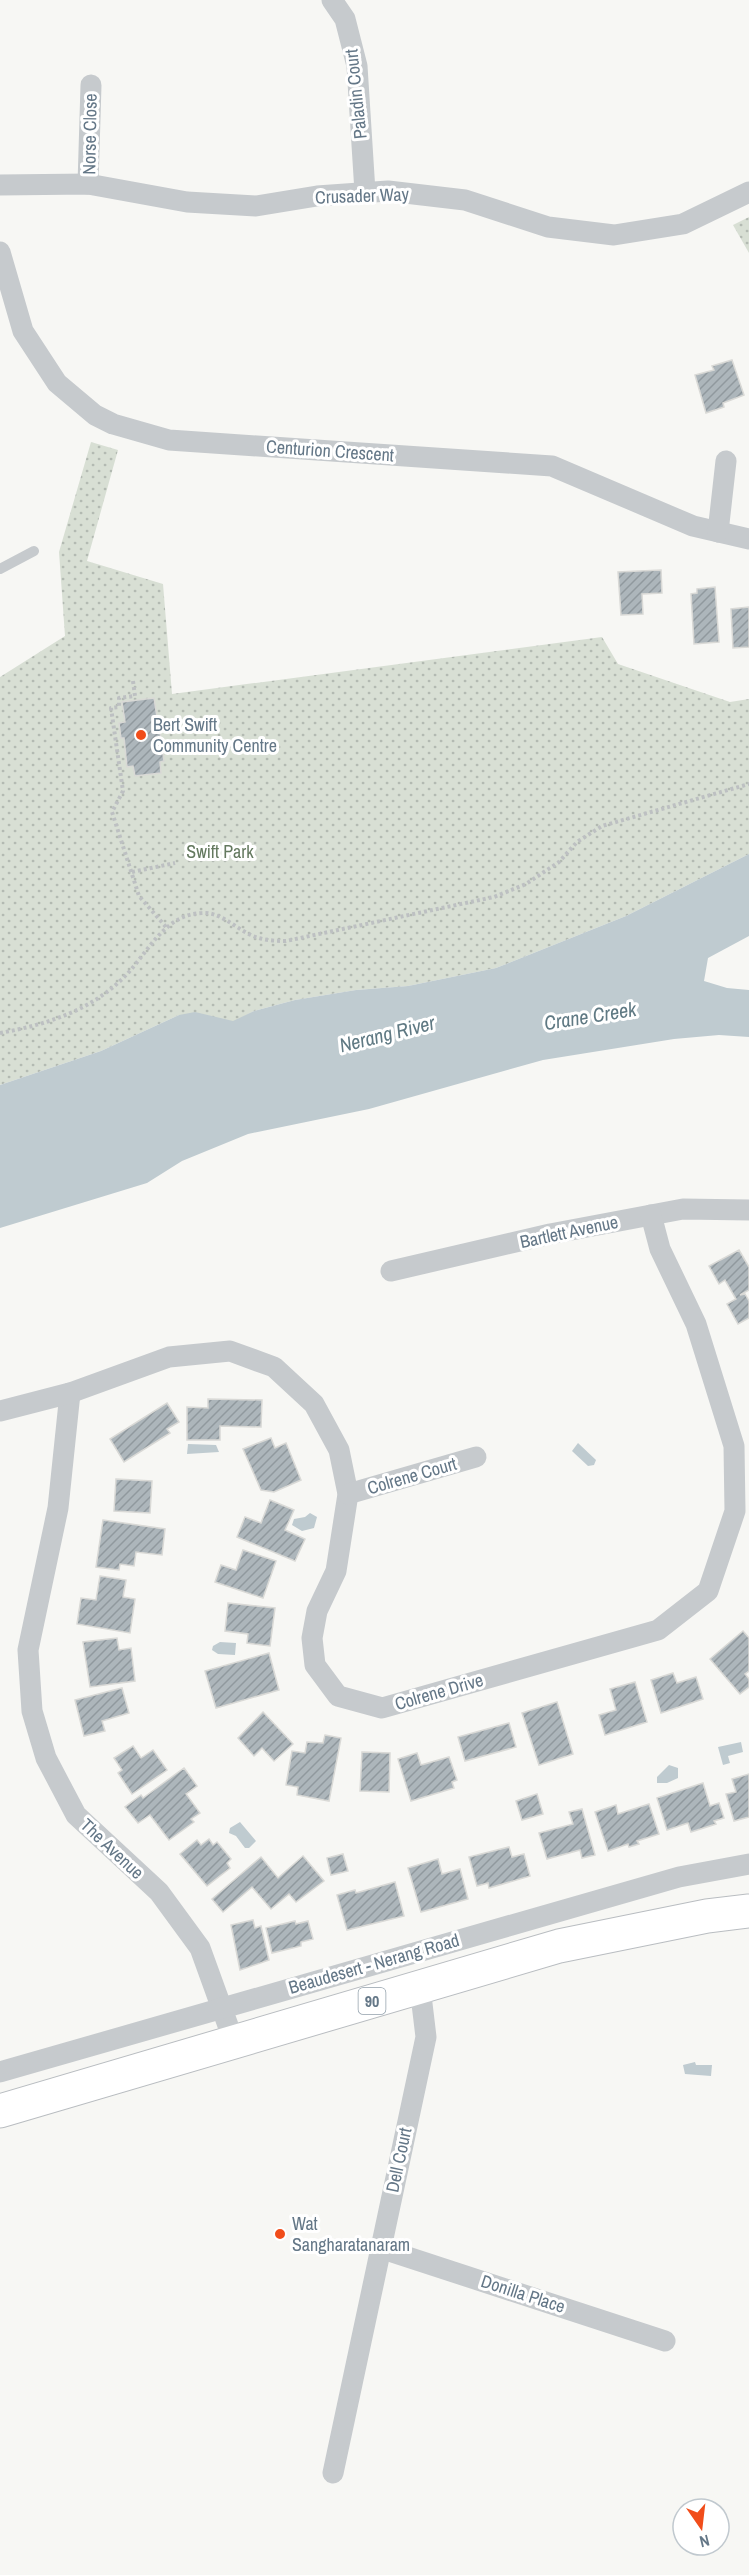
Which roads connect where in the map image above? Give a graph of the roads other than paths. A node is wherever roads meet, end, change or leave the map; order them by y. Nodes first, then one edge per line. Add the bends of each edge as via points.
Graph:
1 (332, 0) edge
2 (91, 85) dead end
3 (88, 184) junction
4 (0, 185) edge
5 (365, 192) junction
6 (749, 192) edge
7 (0, 252) edge
8 (726, 460) dead end
9 (718, 532) junction
10 (749, 539) edge
11 (34, 550) dead end
12 (0, 569) edge
13 (749, 1210) edge
14 (651, 1215) junction
15 (391, 1271) dead end
16 (70, 1393) junction
17 (0, 1411) edge
18 (476, 1457) dead end
19 (348, 1494) junction
20 (749, 1864) edge
21 (749, 1911) edge
22 (420, 1987) junction
23 (222, 2008) junction
24 (234, 2042) junction
25 (0, 2072) edge
26 (0, 2111) edge
27 (380, 2248) junction
28 (665, 2341) dead end
29 (333, 2473) dead end

1 - 5 street, Paladin Court via 345,19 357,66
2 - 3 street, Norse Close
3 - 4 street, Crusader Way
3 - 5 street, Crusader Way via 187,202 256,206
5 - 6 street, Crusader Way via 465,200 548,227 614,235 682,224
7 - 9 street, Centurion Crescent via 24,331 57,383 94,415 113,424 168,440 552,466 693,526
8 - 9 street
9 - 10 street, Centurion Crescent
11 - 12 lane
13 - 14 street, Bartlett Avenue via 683,1209
14 - 15 street, Bartlett Avenue
14 - 19 street, Colrene Drive via 660,1249 696,1324 734,1446 735,1511 708,1591 658,1630 382,1708 338,1696 315,1665 312,1638 317,1611 336,1571
16 - 17 street, Colrene Drive
16 - 19 street, Colrene Drive via 169,1357 230,1351 274,1366 314,1404 339,1450
16 - 23 street, The Avenue via 58,1508 28,1650 32,1711 46,1758 76,1815 159,1892 200,1948
18 - 19 street, Colrene Court
20 - 23 street, Beaudesert - Nerang Road via 667,1880
21 - 22 main road, Beaudesert - Nerang Road / 90 via 559,1946
22 - 24 main road, Beaudesert - Nerang Road / 90
22 - 27 street, Dell Court via 426,2037
23 - 24 street, The Avenue
23 - 25 street, Beaudesert - Nerang Road
24 - 26 main road, Beaudesert - Nerang Road / 90
27 - 28 street, Donilla Place
27 - 29 street, Dell Court

